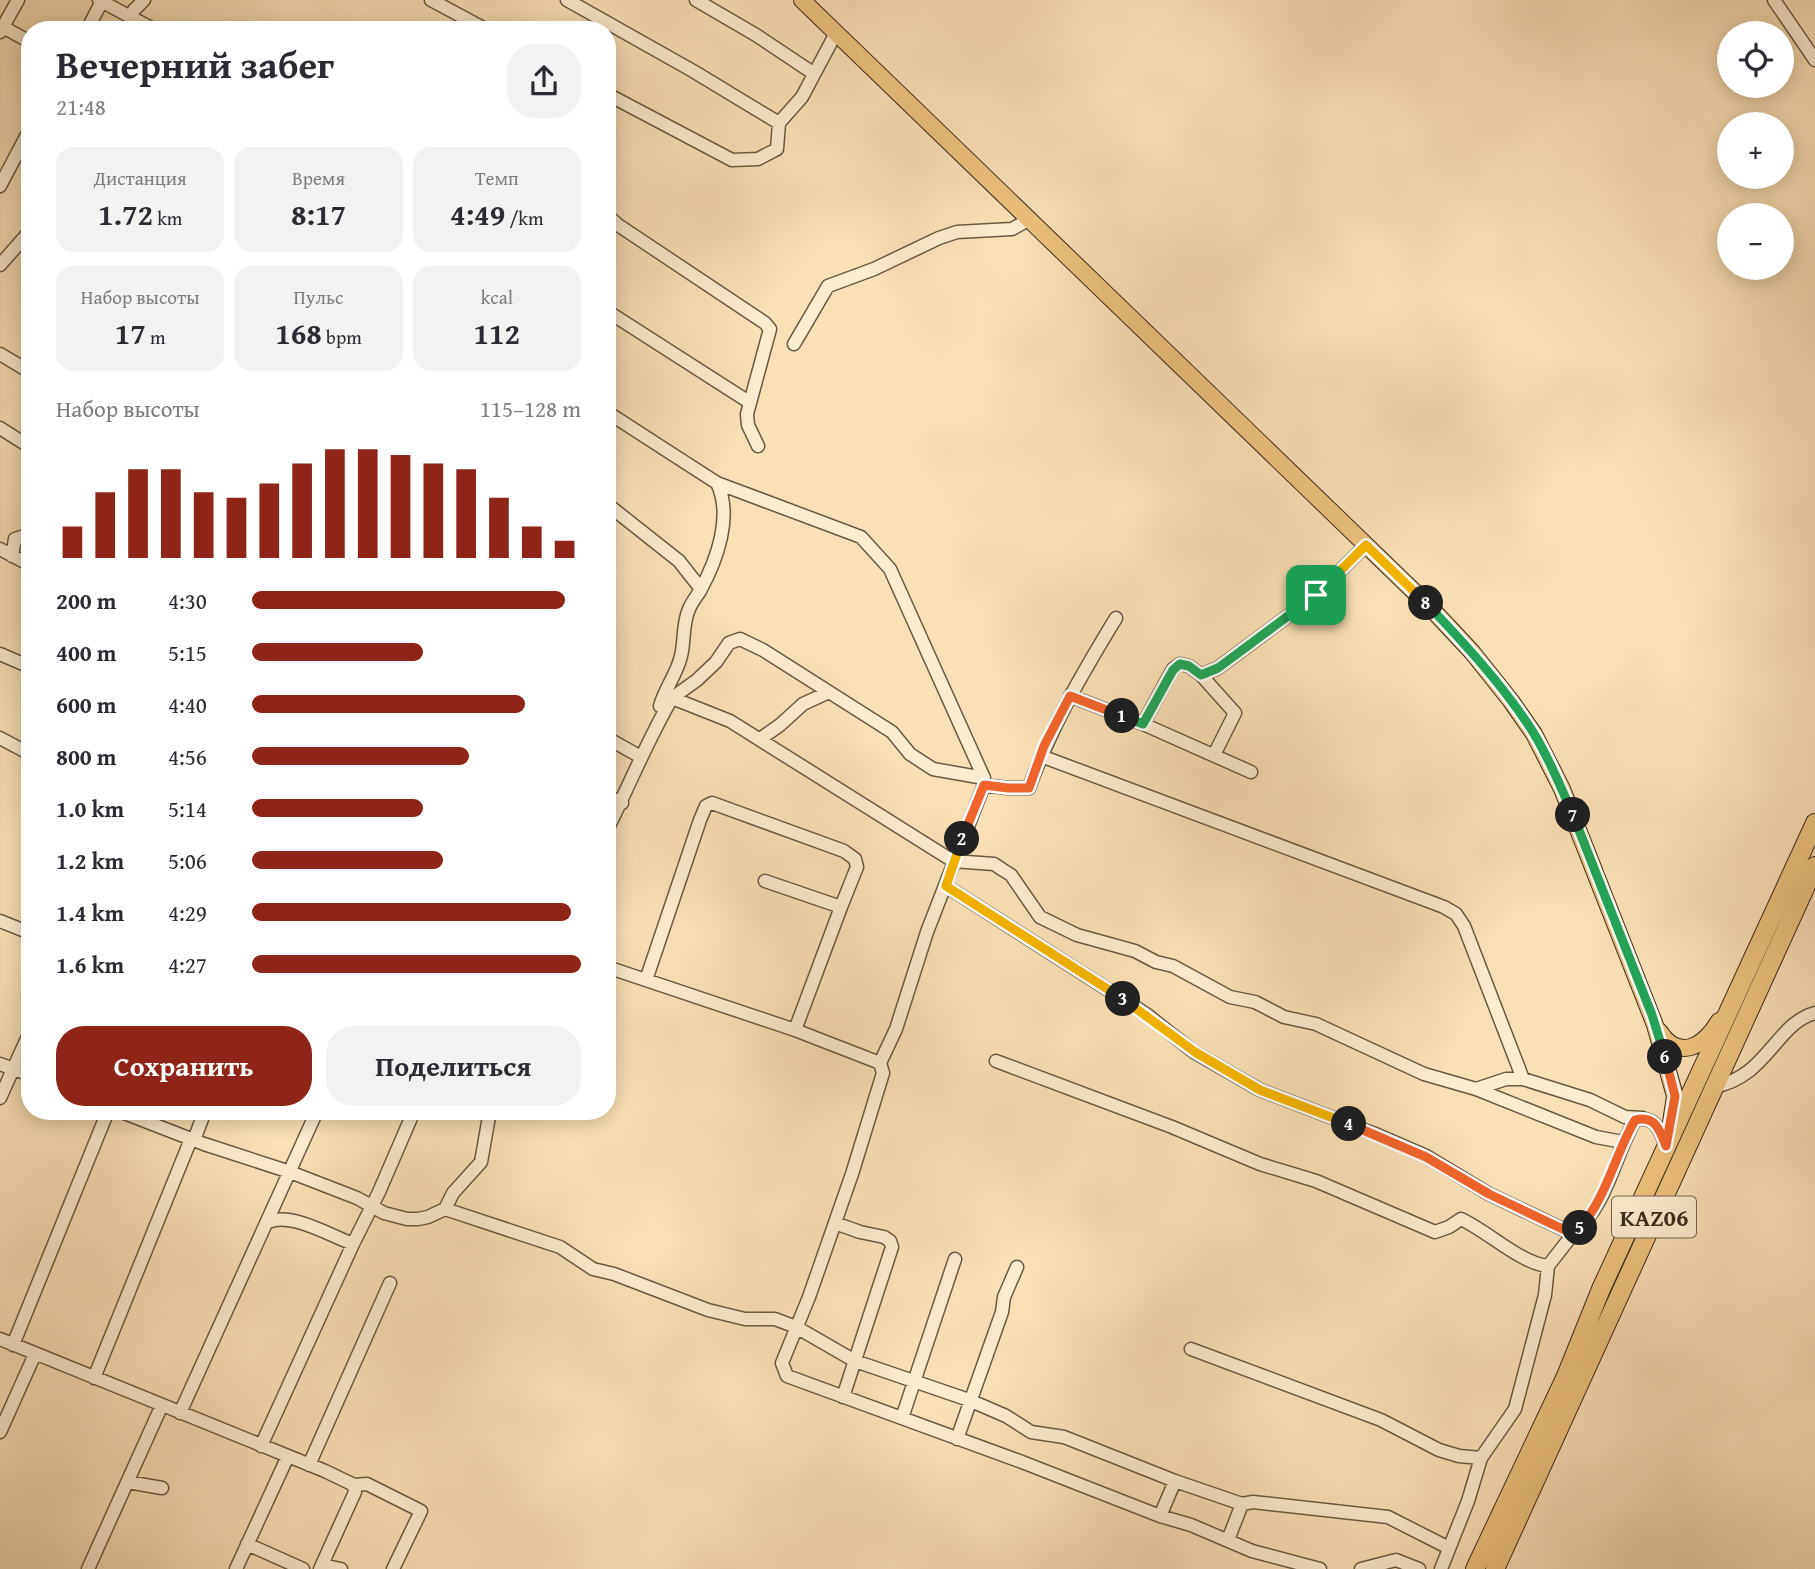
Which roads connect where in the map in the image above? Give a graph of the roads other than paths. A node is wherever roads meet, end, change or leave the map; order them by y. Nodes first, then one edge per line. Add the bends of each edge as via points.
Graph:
1 (18, 0) edge
2 (144, 0) edge
3 (431, 0) edge
4 (567, 0) edge
5 (696, 0) edge
6 (802, 0) edge
7 (1774, 0) edge
8 (101, 1) edge
9 (133, 9) edge
10 (91, 21) edge
11 (470, 21) edge
12 (604, 21) edge
13 (616, 28) edge
14 (1, 30) edge
15 (836, 33) junction
16 (21, 38) edge
17 (1815, 60) edge
18 (813, 73) junction
19 (616, 99) edge
20 (779, 123) junction
21 (21, 146) edge
22 (0, 186) edge
23 (1028, 220) junction
24 (616, 222) edge
25 (21, 241) edge
26 (0, 265) edge
27 (616, 317) edge
28 (794, 344) dead end
29 (0, 354) edge
30 (21, 367) edge
31 (749, 402) junction
32 (616, 418) edge
33 (0, 428) edge
34 (21, 441) edge
35 (758, 446) dead end
36 (717, 483) junction
37 (616, 511) edge
38 (21, 538) edge
39 (1366, 545) junction
40 (0, 549) edge
41 (12, 556) junction
42 (21, 560) edge
43 (701, 589) junction
44 (1116, 618) dead end
45 (0, 654) edge
46 (21, 663) edge
47 (1201, 675) junction
48 (830, 692) junction
49 (1070, 696) junction
50 (671, 698) junction
51 (657, 723) junction
52 (1143, 724) junction
53 (0, 738) edge
54 (760, 739) junction
55 (21, 742) edge
56 (616, 743) edge
57 (21, 749) edge
58 (1214, 755) junction
59 (1041, 756) junction
60 (641, 757) junction
61 (1251, 772) dead end
62 (984, 782) junction
63 (616, 800) edge
64 (622, 803) junction
65 (616, 814) edge
66 (1815, 823) edge
67 (953, 861) junction
68 (1815, 866) edge
69 (765, 881) dead end
70 (946, 886) junction
71 (841, 906) junction
72 (0, 921) edge
73 (21, 929) edge
74 (616, 970) edge
75 (646, 981) junction
76 (1733, 998) junction
77 (1815, 1013) edge
78 (1655, 1025) junction
79 (795, 1030) junction
80 (21, 1052) edge
81 (996, 1061) dead end
82 (0, 1063) edge
83 (880, 1063) junction
84 (13, 1069) junction
85 (21, 1072) edge
86 (1523, 1079) junction
87 (1713, 1087) junction
88 (1476, 1088) junction
89 (0, 1098) edge
90 (1643, 1118) junction
91 (104, 1120) edge
92 (142, 1120) edge
93 (201, 1120) edge
94 (313, 1120) edge
95 (410, 1120) edge
96 (488, 1120) edge
97 (192, 1140) junction
98 (1623, 1142) junction
99 (1666, 1146) junction
100 (290, 1172) junction
101 (371, 1206) junction
102 (445, 1209) junction
103 (268, 1222) junction
104 (835, 1223) junction
105 (1573, 1234) junction
106 (352, 1244) junction
107 (955, 1259) dead end
108 (1548, 1266) junction
109 (1017, 1267) dead end
110 (390, 1283) dead end
111 (796, 1327) junction
112 (0, 1339) edge
113 (13, 1345) junction
114 (1191, 1349) dead end
115 (35, 1354) junction
116 (855, 1361) junction
117 (94, 1378) junction
118 (914, 1382) junction
119 (843, 1397) junction
120 (970, 1400) junction
121 (162, 1405) junction
122 (180, 1413) junction
123 (902, 1418) junction
124 (0, 1432) edge
125 (957, 1438) junction
126 (261, 1446) junction
127 (288, 1456) junction
128 (1481, 1458) junction
129 (309, 1465) junction
130 (1175, 1481) junction
131 (128, 1482) junction
132 (355, 1485) junction
133 (162, 1488) dead end
134 (1242, 1504) junction
135 (1160, 1516) junction
136 (1228, 1540) junction
137 (247, 1544) junction
138 (1449, 1548) junction
139 (321, 1567) edge
140 (88, 1569) edge
141 (236, 1569) edge
142 (303, 1569) edge
143 (341, 1569) edge
144 (393, 1569) edge
145 (1320, 1569) edge
146 (1362, 1569) edge
147 (1419, 1569) edge
148 (1441, 1569) edge
149 (1475, 1569) edge
150 (1495, 1569) edge

1 - 14 street
2 - 9 street
3 - 11 street
4 - 12 street
5 - 18 street
6 - 15 main road
7 - 17 street
8 - 9 street
8 - 10 street
13 - 20 street
14 - 16 street
15 - 18 street
15 - 23 main road
18 - 20 street via 802,97
19 - 20 street via 732,160 758,159 777,149
21 - 22 street
23 - 28 street via 1012,229 957,232 828,286
23 - 39 main road
24 - 31 street via 765,323 769,338
25 - 26 street
27 - 31 street
29 - 30 street
31 - 35 street via 748,425
32 - 36 street
33 - 34 street
36 - 43 street via 724,521
36 - 62 street via 862,537 890,569
37 - 43 street via 679,561
38 - 41 street via 15,539
39 - 47 street via 1316,595 1218,668
39 - 78 main road via 1472,652 1534,734 1588,851
40 - 41 street
41 - 42 street
43 - 51 street via 683,627 681,656
44 - 49 street
45 - 46 street
47 - 52 street via 1180,664
47 - 58 street via 1235,713
48 - 50 street via 740,639 729,643 716,662
48 - 54 street via 803,705
48 - 62 street via 892,732 911,754 933,769
49 - 52 street
49 - 59 street
50 - 51 street
50 - 54 street via 730,721
51 - 60 street
52 - 58 street
53 - 55 street
53 - 57 street
54 - 67 street
56 - 60 street
58 - 61 street
59 - 62 street via 1029,788
59 - 86 street via 1456,914
60 - 64 street
62 - 67 street
63 - 64 street
64 - 65 street
66 - 76 highway, KАZ06
67 - 70 street
67 - 88 street via 994,864 1011,875 1040,917 1077,935 1135,951 1230,996 1316,1024 1424,1073
68 - 87 highway, KАZ06
69 - 71 street
70 - 83 street
70 - 105 street via 1146,1014 1195,1052 1260,1090 1426,1157 1489,1194
71 - 75 street via 857,867 855,859 712,803 706,806
71 - 79 street
72 - 73 street
74 - 75 street
75 - 79 street
76 - 78 main road via 1712,1033 1689,1049 1664,1039
76 - 99 highway, KАZ06
77 - 87 street via 1797,1021 1754,1068 1727,1085
78 - 99 main road via 1675,1096
79 - 83 street
80 - 84 street
81 - 108 street via 1260,1164 1316,1181 1435,1232 1461,1219 1528,1261
82 - 84 street
83 - 104 street via 883,1073
84 - 85 street
84 - 89 street
86 - 88 street
86 - 90 street via 1590,1100 1625,1117
87 - 150 highway, KАZ06
88 - 98 street via 1596,1138
90 - 98 street via 1635,1120
90 - 99 street via 1657,1125
91 - 113 street
92 - 97 street
93 - 97 street
94 - 100 street
95 - 101 street
96 - 102 street via 481,1162
97 - 100 street
97 - 117 street
98 - 105 street via 1599,1201
99 - 149 highway, KАZ06 via 1566,1376
100 - 101 street
100 - 103 street
101 - 102 street via 407,1219
101 - 106 street
102 - 111 street via 560,1247 593,1269 709,1310 745,1320 775,1319
103 - 106 street via 290,1219
103 - 122 street
104 - 111 street
104 - 116 street via 884,1237 892,1247
105 - 108 street
106 - 126 street
107 - 118 street
108 - 128 street via 1545,1295 1515,1409
109 - 120 street
110 - 129 street
111 - 116 street
111 - 119 street via 782,1363 787,1376
112 - 113 street
113 - 115 street
114 - 128 street via 1381,1420 1439,1450
115 - 117 street
115 - 124 street
116 - 118 street
116 - 119 street
117 - 121 street
118 - 120 street
118 - 123 street
119 - 123 street
120 - 125 street
120 - 130 street via 1031,1432 1064,1437
121 - 122 street
121 - 131 street
122 - 126 street
123 - 125 street
125 - 135 street
126 - 127 street
127 - 129 street
127 - 137 street
128 - 138 street
129 - 132 street
130 - 134 street
130 - 135 street
131 - 133 street
131 - 140 street
132 - 139 street
132 - 144 street via 367,1484 421,1511
134 - 136 street
134 - 138 street via 1388,1517
135 - 136 street
136 - 145 street
137 - 141 street
137 - 142 street
138 - 148 street
139 - 143 street
146 - 147 street via 1396,1560

